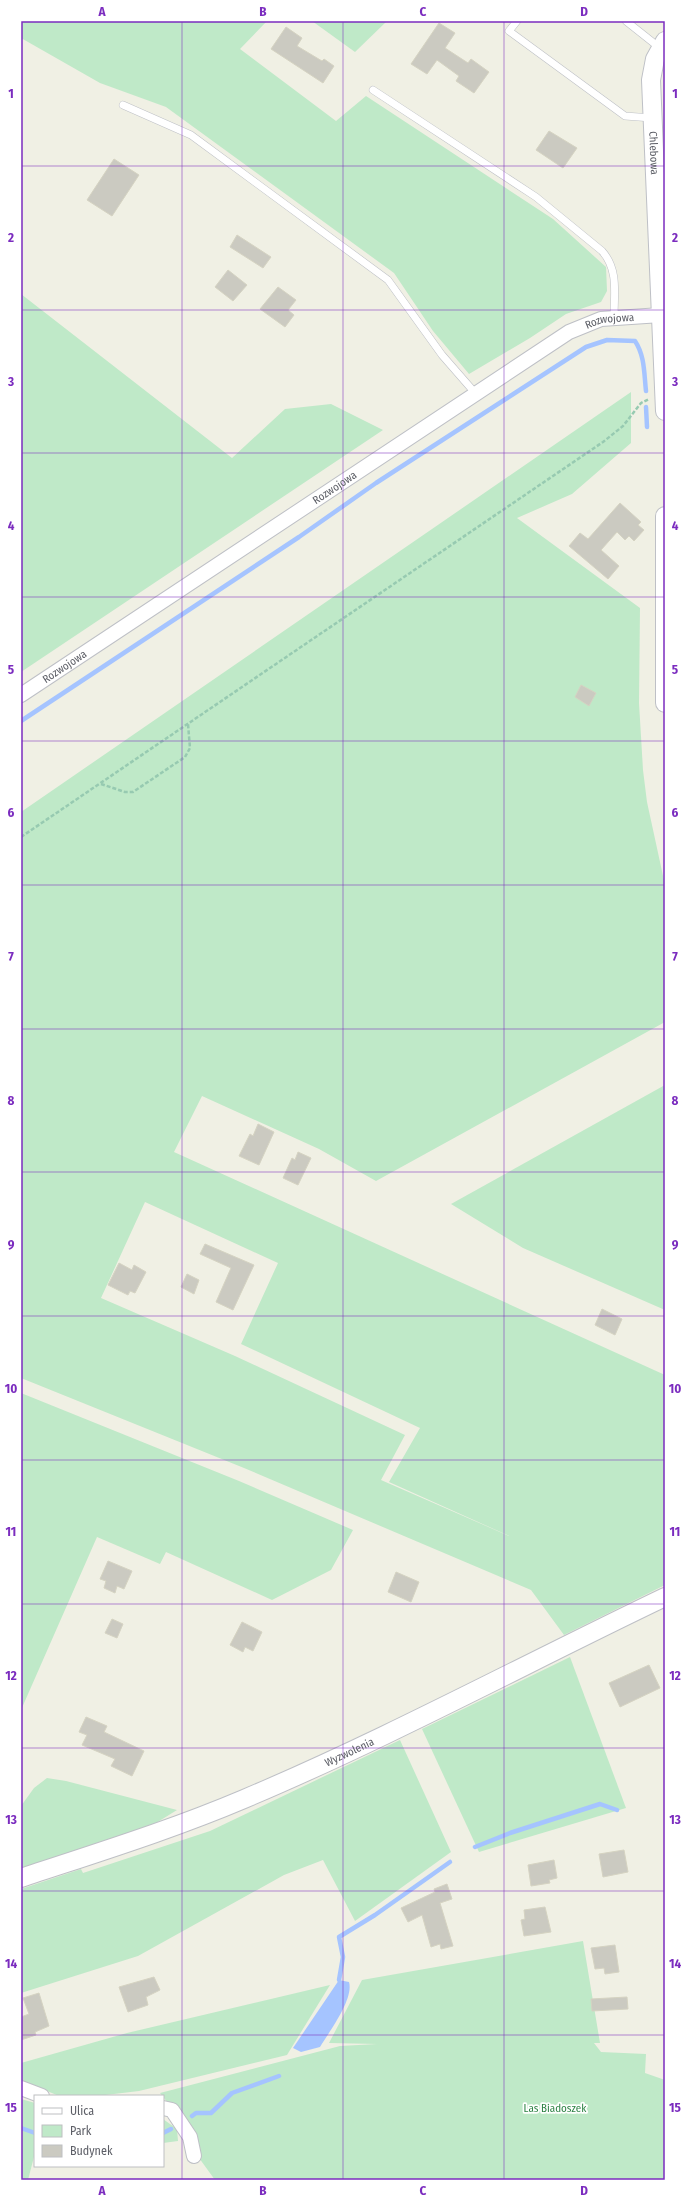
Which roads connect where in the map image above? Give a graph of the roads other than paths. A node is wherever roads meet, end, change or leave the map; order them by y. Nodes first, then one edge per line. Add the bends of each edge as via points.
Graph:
1 (517, 21) edge
2 (626, 21) edge
3 (663, 45) edge
4 (374, 90) dead end
5 (124, 105) dead end
6 (652, 118) junction
7 (661, 315) junction
8 (614, 318) junction
9 (476, 394) junction
10 (664, 405) edge
11 (665, 516) edge
12 (21, 695) edge
13 (665, 703) edge
14 (665, 1597) edge
15 (21, 1878) edge
16 (21, 2088) edge
17 (39, 2095) edge
18 (164, 2108) edge
19 (194, 2156) dead end

1 - 6 lane via 509,31 625,116
2 - 3 lane
3 - 6 street, Chlebowa via 655,59 651,80
4 - 8 lane via 536,198 602,251 609,259 614,273
5 - 9 lane via 191,135 388,280 442,355
6 - 7 street, Chlebowa
7 - 8 street, Rozwojowa
7 - 10 street, Chlebowa
8 - 9 street, Rozwojowa via 602,319 569,332
9 - 12 street, Rozwojowa
11 - 13 street
14 - 15 street, Wyzwolenia via 318,1766 244,1799 155,1833
16 - 17 street
18 - 19 street via 172,2110 190,2137

